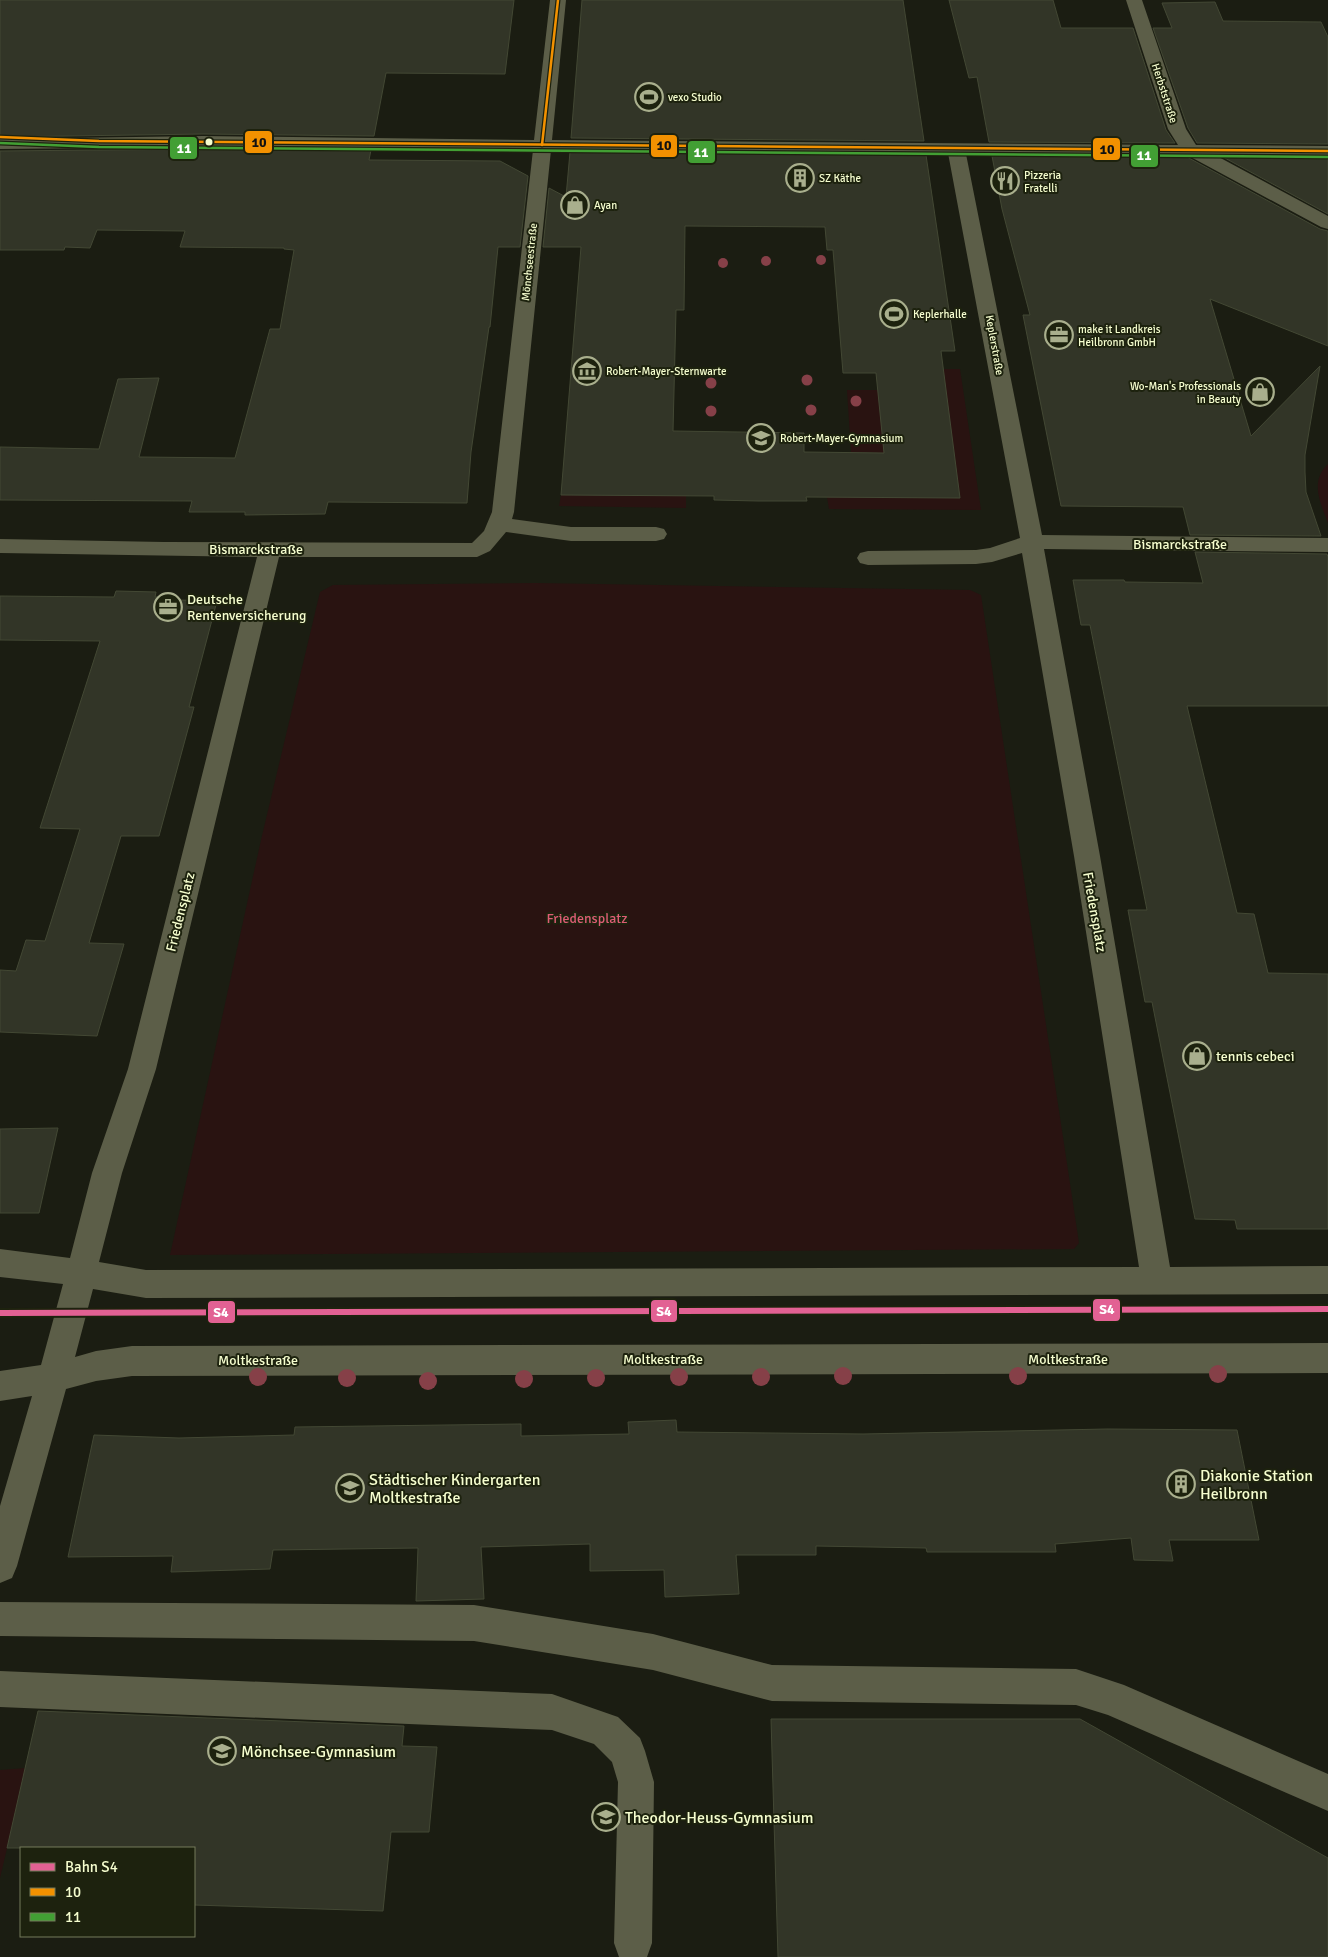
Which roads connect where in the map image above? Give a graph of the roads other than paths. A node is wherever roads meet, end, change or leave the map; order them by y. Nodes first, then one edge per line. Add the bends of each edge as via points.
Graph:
1 (558, 0) edge
2 (1134, 0) edge
3 (0, 137) edge
4 (99, 141) junction
5 (0, 144) edge
6 (542, 145) junction
7 (956, 149) junction
8 (1191, 150) junction
9 (1328, 151) edge
10 (1328, 223) edge
11 (494, 532) junction
12 (656, 534) dead end
13 (1031, 542) junction
14 (1328, 545) edge
15 (0, 546) edge
16 (270, 549) junction
17 (868, 558) dead end
18 (0, 1263) edge
19 (82, 1273) junction
20 (1328, 1280) edge
21 (1157, 1282) junction
22 (1328, 1358) edge
23 (54, 1378) junction
24 (0, 1386) edge
25 (0, 1566) edge
26 (0, 1619) edge
27 (0, 1689) edge
28 (1328, 1793) edge
29 (633, 1943) dead end

1 - 6 street, Mönchseestraße
2 - 8 street, Herbststraße via 1177,130
3 - 4 street
4 - 5 street
4 - 6 street
6 - 7 street
6 - 11 street, Mönchseestraße via 503,512
7 - 8 street
7 - 13 street, Keplerstraße
8 - 9 street
8 - 10 street, Herbststraße
11 - 12 street
11 - 16 street, Bismarckstraße via 476,550
13 - 14 street, Bismarckstraße
13 - 17 street, Bismarckstraße via 976,557
13 - 21 street, Friedensplatz
15 - 16 street, Bismarckstraße
16 - 19 street, Friedensplatz via 142,1069 107,1173
18 - 19 street
19 - 21 street via 146,1284
19 - 23 street, Friedensplatz
20 - 21 street
22 - 23 street, Moltkestraße via 132,1360
23 - 24 street, Moltkestraße
23 - 25 street, Friedensplatz
26 - 28 street via 474,1624 653,1652 772,1683 1076,1687 1111,1698
27 - 29 street via 552,1712 604,1730 628,1751 636,1782

